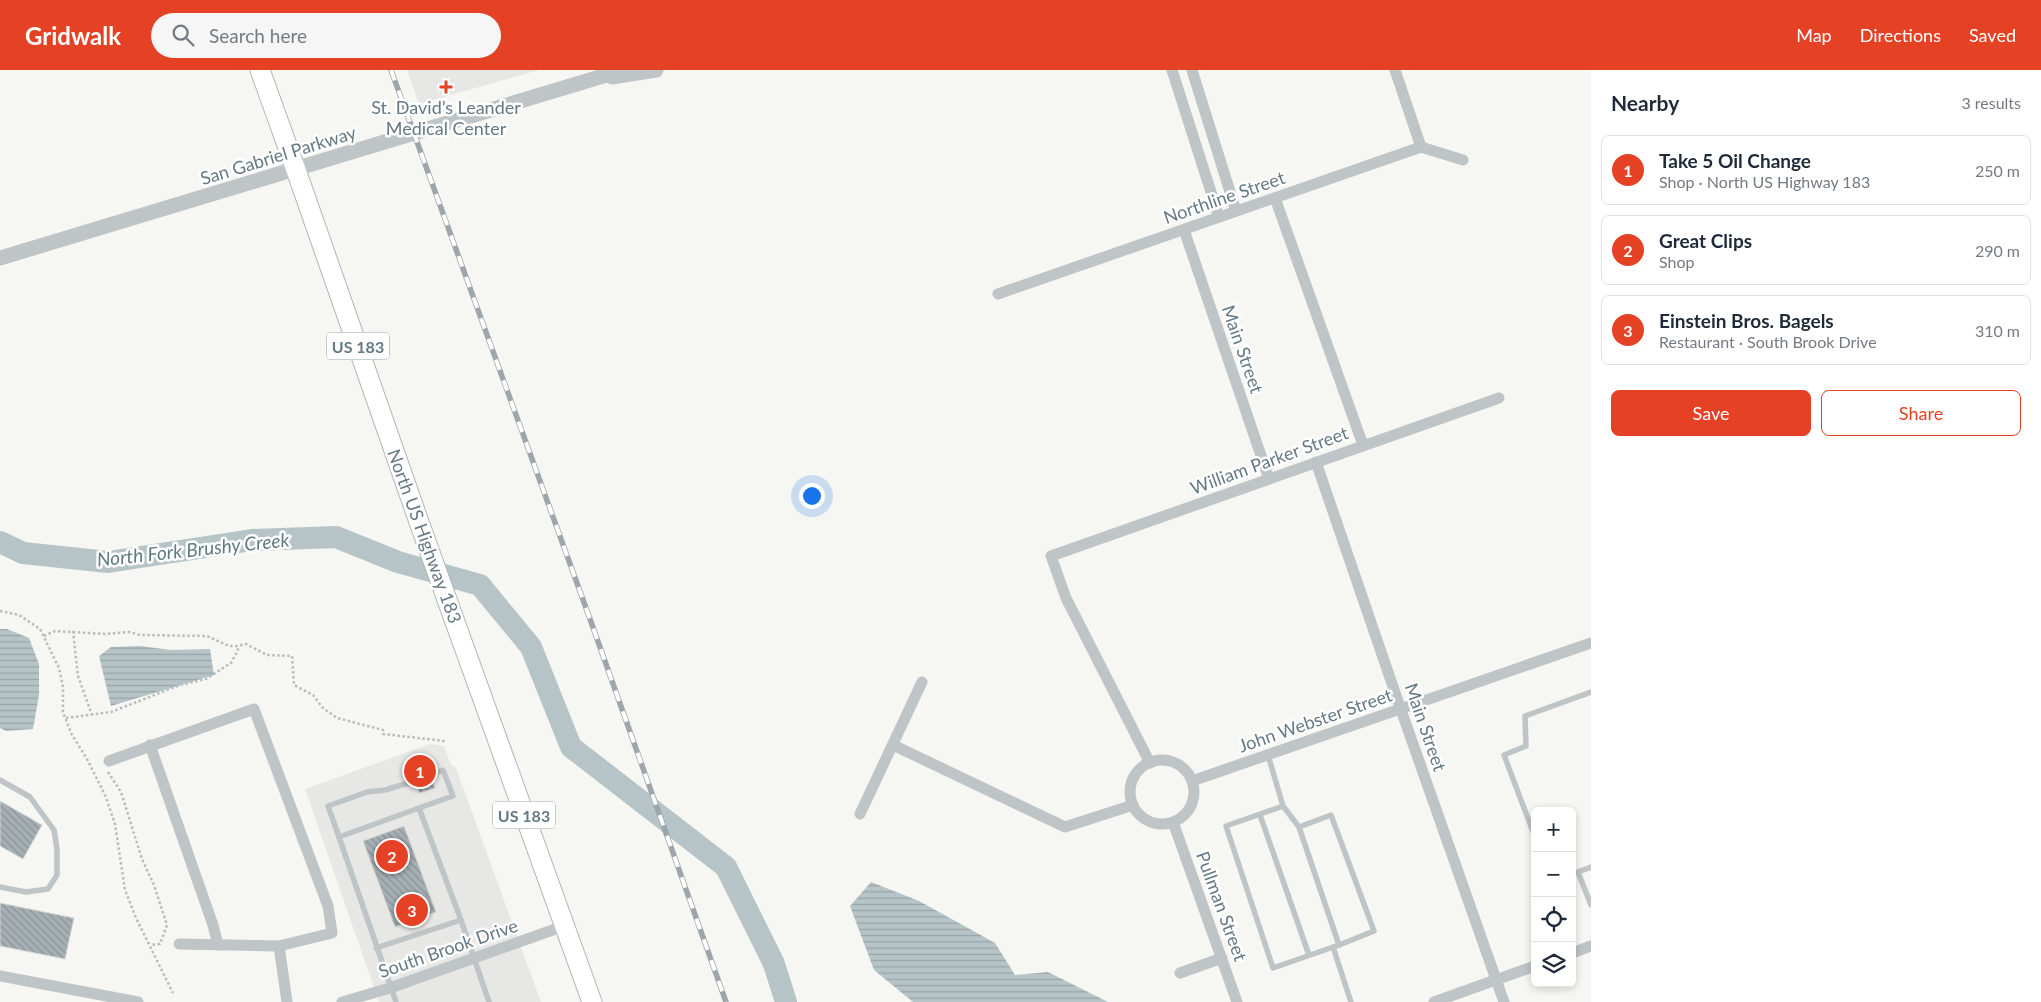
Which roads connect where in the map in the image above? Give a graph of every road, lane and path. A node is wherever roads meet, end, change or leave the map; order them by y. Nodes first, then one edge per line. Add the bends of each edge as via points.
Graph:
1 (260, 70) edge
2 (623, 70) edge
3 (656, 70) edge
4 (1172, 70) edge
5 (1192, 70) edge
6 (1395, 70) edge
7 (596, 79) junction
8 (1421, 147) junction
9 (1463, 160) dead end
10 (296, 170) junction
11 (1275, 198) junction
12 (1236, 212) junction
13 (1219, 217) junction
14 (1184, 230) junction
15 (0, 258) edge
16 (998, 294) dead end
17 (1498, 398) dead end
18 (1363, 445) junction
19 (1316, 462) junction
20 (1269, 479) junction
21 (0, 611) edge
22 (73, 631) junction
23 (44, 636) junction
24 (1591, 643) edge
25 (237, 646) junction
26 (922, 682) dead end
27 (1591, 692) edge
28 (1401, 710) junction
29 (92, 715) junction
30 (66, 718) junction
31 (445, 741) dead end
32 (150, 745) junction
33 (893, 745) junction
34 (1268, 755) junction
35 (1150, 762) junction
36 (107, 764) joint
37 (95, 766) dead end
38 (91, 768) junction
39 (430, 775) dead end
40 (0, 780) edge
41 (415, 781) dead end
42 (1192, 781) junction
43 (1133, 805) junction
44 (1283, 806) junction
45 (419, 808) junction
46 (860, 814) dead end
47 (1260, 815) junction
48 (1173, 822) junction
49 (1531, 826) edge
50 (1299, 827) junction
51 (339, 837) junction
52 (1591, 867) edge
53 (1576, 873) edge
54 (1576, 875) edge
55 (0, 887) edge
56 (1591, 905) edge
57 (461, 920) junction
58 (564, 926) junction
59 (178, 944) dead end
60 (218, 945) junction
61 (150, 946) junction
62 (279, 946) junction
63 (1336, 946) junction
64 (1591, 946) edge
65 (376, 948) junction
66 (1576, 952) edge
67 (1309, 955) junction
68 (475, 958) junction
69 (1222, 958) junction
70 (1531, 967) edge
71 (1180, 973) dead end
72 (0, 976) edge
73 (1497, 980) junction
74 (390, 988) junction
75 (174, 993) dead end
76 (138, 1002) edge
77 (286, 1002) edge
78 (342, 1002) edge
79 (396, 1002) edge
80 (489, 1002) edge
81 (592, 1002) edge
82 (1237, 1002) edge
83 (1351, 1002) edge
84 (1434, 1002) edge
85 (1504, 1002) edge

1 - 10 main road, North US Highway 183 / US 183
2 - 7 street, San Gabriel Parkway
3 - 7 street, San Gabriel Parkway
4 - 13 street
5 - 12 street
6 - 8 street
7 - 10 street, San Gabriel Parkway
8 - 9 street
8 - 11 street, Northline Street
10 - 15 street, San Gabriel Parkway
10 - 58 main road, North US Highway 183 / US 183
11 - 12 street, Northline Street
11 - 18 street
12 - 13 street, Northline Street
13 - 14 street, Northline Street
14 - 16 street, Northline Street
14 - 20 street, Main Street
17 - 18 street, William Parker Street
18 - 19 street, William Parker Street
19 - 20 street, William Parker Street
19 - 28 street, Main Street
20 - 35 street, William Parker Street via 1051,556 1066,598
21 - 23 path via 19,615 40,629
22 - 23 path via 55,631
22 - 25 path via 207,636 228,646
22 - 29 path via 78,676
23 - 30 path via 59,668
24 - 28 street, John Webster Street
25 - 29 path via 231,663 206,679 180,684 136,703
25 - 31 path via 246,644 267,655 292,656 294,685 313,695 322,708 337,718 383,730 383,734
26 - 33 street
27 - 49 lane via 1525,716 1526,746 1504,755
28 - 34 street, John Webster Street
28 - 73 street, Main Street
29 - 30 path
30 - 38 path
32 - 36 street
32 - 60 street
32 - 62 street via 254,709 328,906 332,933
33 - 43 street via 1065,827
33 - 46 street
34 - 42 street, John Webster Street
34 - 44 lane
35 - 42 street via 1171,761 1182,766
35 - 43 street via 1138,772 1131,785
36 - 61 path via 110,778 121,792 167,925 160,944
37 - 38 path
38 - 61 path via 115,824 125,890
39 - 45 lane via 443,770 453,796
40 - 55 lane via 30,797 54,830 58,849 57,875 48,888 26,892
41 - 51 lane via 367,792 328,806
42 - 48 street via 1192,806
43 - 48 street via 1139,814 1156,824
44 - 47 lane
44 - 50 lane
45 - 51 lane
45 - 57 lane
47 - 67 lane
47 - 67 lane via 1226,826 1273,968
48 - 69 street, Pullman Street
50 - 63 lane
50 - 63 lane via 1331,815 1374,931
51 - 65 lane
52 - 53 lane
54 - 56 lane
57 - 65 lane
57 - 68 lane
58 - 68 street, South Brook Drive
58 - 81 main road, North US Highway 183 / US 183
59 - 60 street
60 - 62 street
61 - 75 path
62 - 77 street
63 - 67 lane
63 - 83 lane
64 - 66 street
65 - 74 lane
68 - 74 street, South Brook Drive
68 - 80 lane
69 - 71 street
69 - 82 street, Pullman Street
70 - 73 street
72 - 76 street
73 - 84 street
73 - 85 street, Main Street
74 - 78 street, South Brook Drive
74 - 79 lane

